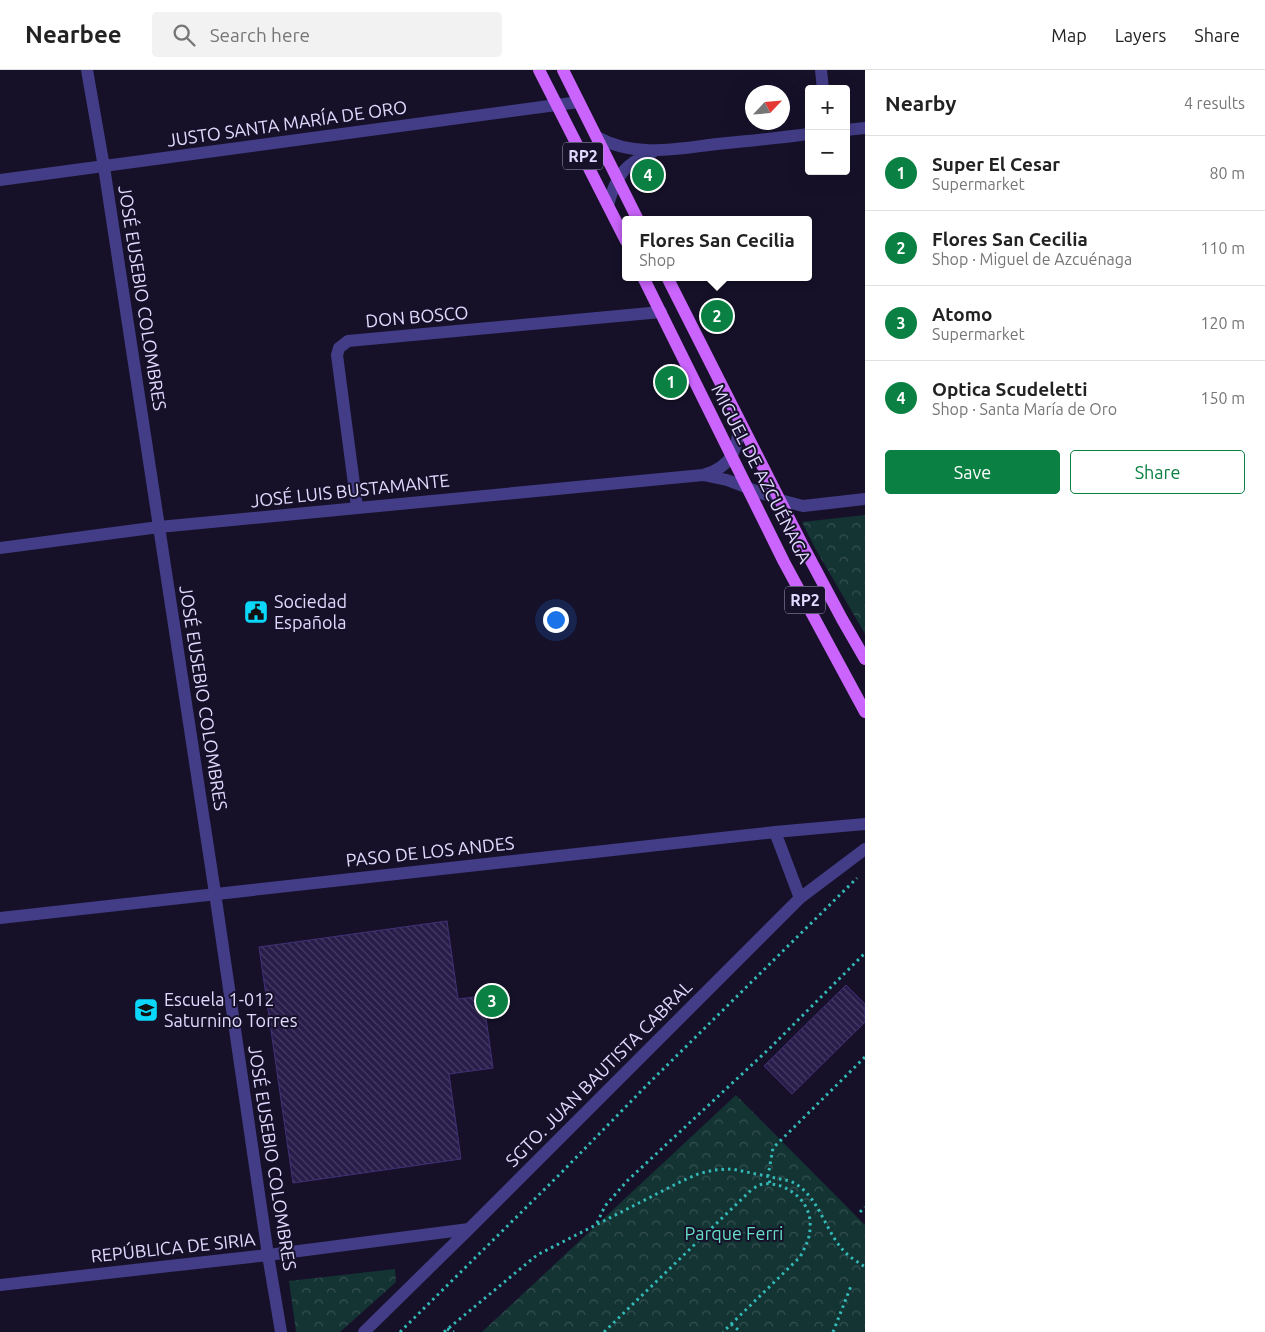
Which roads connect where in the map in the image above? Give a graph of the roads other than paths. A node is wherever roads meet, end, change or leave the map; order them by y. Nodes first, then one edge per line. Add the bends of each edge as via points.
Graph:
1 (87, 70) edge
2 (539, 70) edge
3 (563, 70) edge
4 (821, 70) edge
5 (823, 85) edge
6 (579, 102) junction
7 (557, 105) junction
8 (865, 128) edge
9 (850, 130) edge
10 (805, 134) edge
11 (597, 137) junction
12 (655, 151) junction
13 (104, 167) junction
14 (618, 178) junction
15 (0, 180) edge
16 (608, 205) junction
17 (636, 216) edge
18 (622, 233) edge
19 (646, 281) edge
20 (669, 281) edge
21 (661, 312) junction
22 (738, 418) junction
23 (732, 456) junction
24 (703, 475) junction
25 (747, 488) junction
26 (865, 499) edge
27 (780, 500) junction
28 (356, 507) junction
29 (159, 527) junction
30 (0, 548) edge
31 (865, 658) edge
32 (865, 712) edge
33 (865, 824) edge
34 (775, 832) junction
35 (865, 848) edge
36 (215, 893) junction
37 (800, 898) junction
38 (0, 918) edge
39 (469, 1229) junction
40 (268, 1255) junction
41 (0, 1284) edge
42 (281, 1332) edge
43 (364, 1332) edge

1 - 13 street, JOSÉ EUSEBIO COLOMBRES
2 - 7 main road, RP2
3 - 6 main road, RP2
4 - 5 street
6 - 7 street, JUSTO SANTA MARÍA DE ORO
6 - 11 main road, RP2
7 - 13 street, JUSTO SANTA MARÍA DE ORO
7 - 16 main road, RP2
8 - 9 street
10 - 12 street
11 - 12 street via 626,148
11 - 14 main road, RP2
12 - 14 street via 632,162
13 - 15 street, JUSTO SANTA MARÍA DE ORO
13 - 29 street, JOSÉ EUSEBIO COLOMBRES
14 - 16 street
14 - 17 main road, RP2
16 - 18 main road, RP2
19 - 21 main road, MIGUEL DE AZCUÉNAGA / RP2
20 - 22 main road, MIGUEL DE AZCUÉNAGA / RP2
21 - 23 main road, MIGUEL DE AZCUÉNAGA / RP2
21 - 28 street, DON BOSCO via 348,341 337,354
22 - 23 street via 739,433
22 - 27 main road, MIGUEL DE AZCUÉNAGA / RP2
23 - 24 street, JOSÉ LUIS BUSTAMANTE via 714,472
23 - 25 main road, MIGUEL DE AZCUÉNAGA / RP2
24 - 25 street, JOSÉ LUIS BUSTAMANTE
24 - 28 street, JOSÉ LUIS BUSTAMANTE
25 - 27 street, JOSÉ LUIS BUSTAMANTE
25 - 32 main road, MIGUEL DE AZCUÉNAGA / RP2
26 - 27 street, JOSÉ LUIS BUSTAMANTE via 803,506
27 - 31 main road, MIGUEL DE AZCUÉNAGA / RP2
28 - 29 street, JOSÉ LUIS BUSTAMANTE
29 - 30 street, JOSÉ LUIS BUSTAMANTE
29 - 36 street, JOSÉ EUSEBIO COLOMBRES
33 - 34 street, PASO DE LOS ANDES
34 - 36 street, PASO DE LOS ANDES
34 - 37 street
35 - 37 street, SGTO. JUAN BAUTISTA CABRAL
36 - 38 street, PASO DE LOS ANDES
36 - 40 street, JOSÉ EUSEBIO COLOMBRES
37 - 39 street, SGTO. JUAN BAUTISTA CABRAL
39 - 40 street, REPÚBLICA DE SIRIA
39 - 43 street, SGTO. JUAN BAUTISTA CABRAL
40 - 41 street, REPÚBLICA DE SIRIA
40 - 42 street, JOSÉ EUSEBIO COLOMBRES

